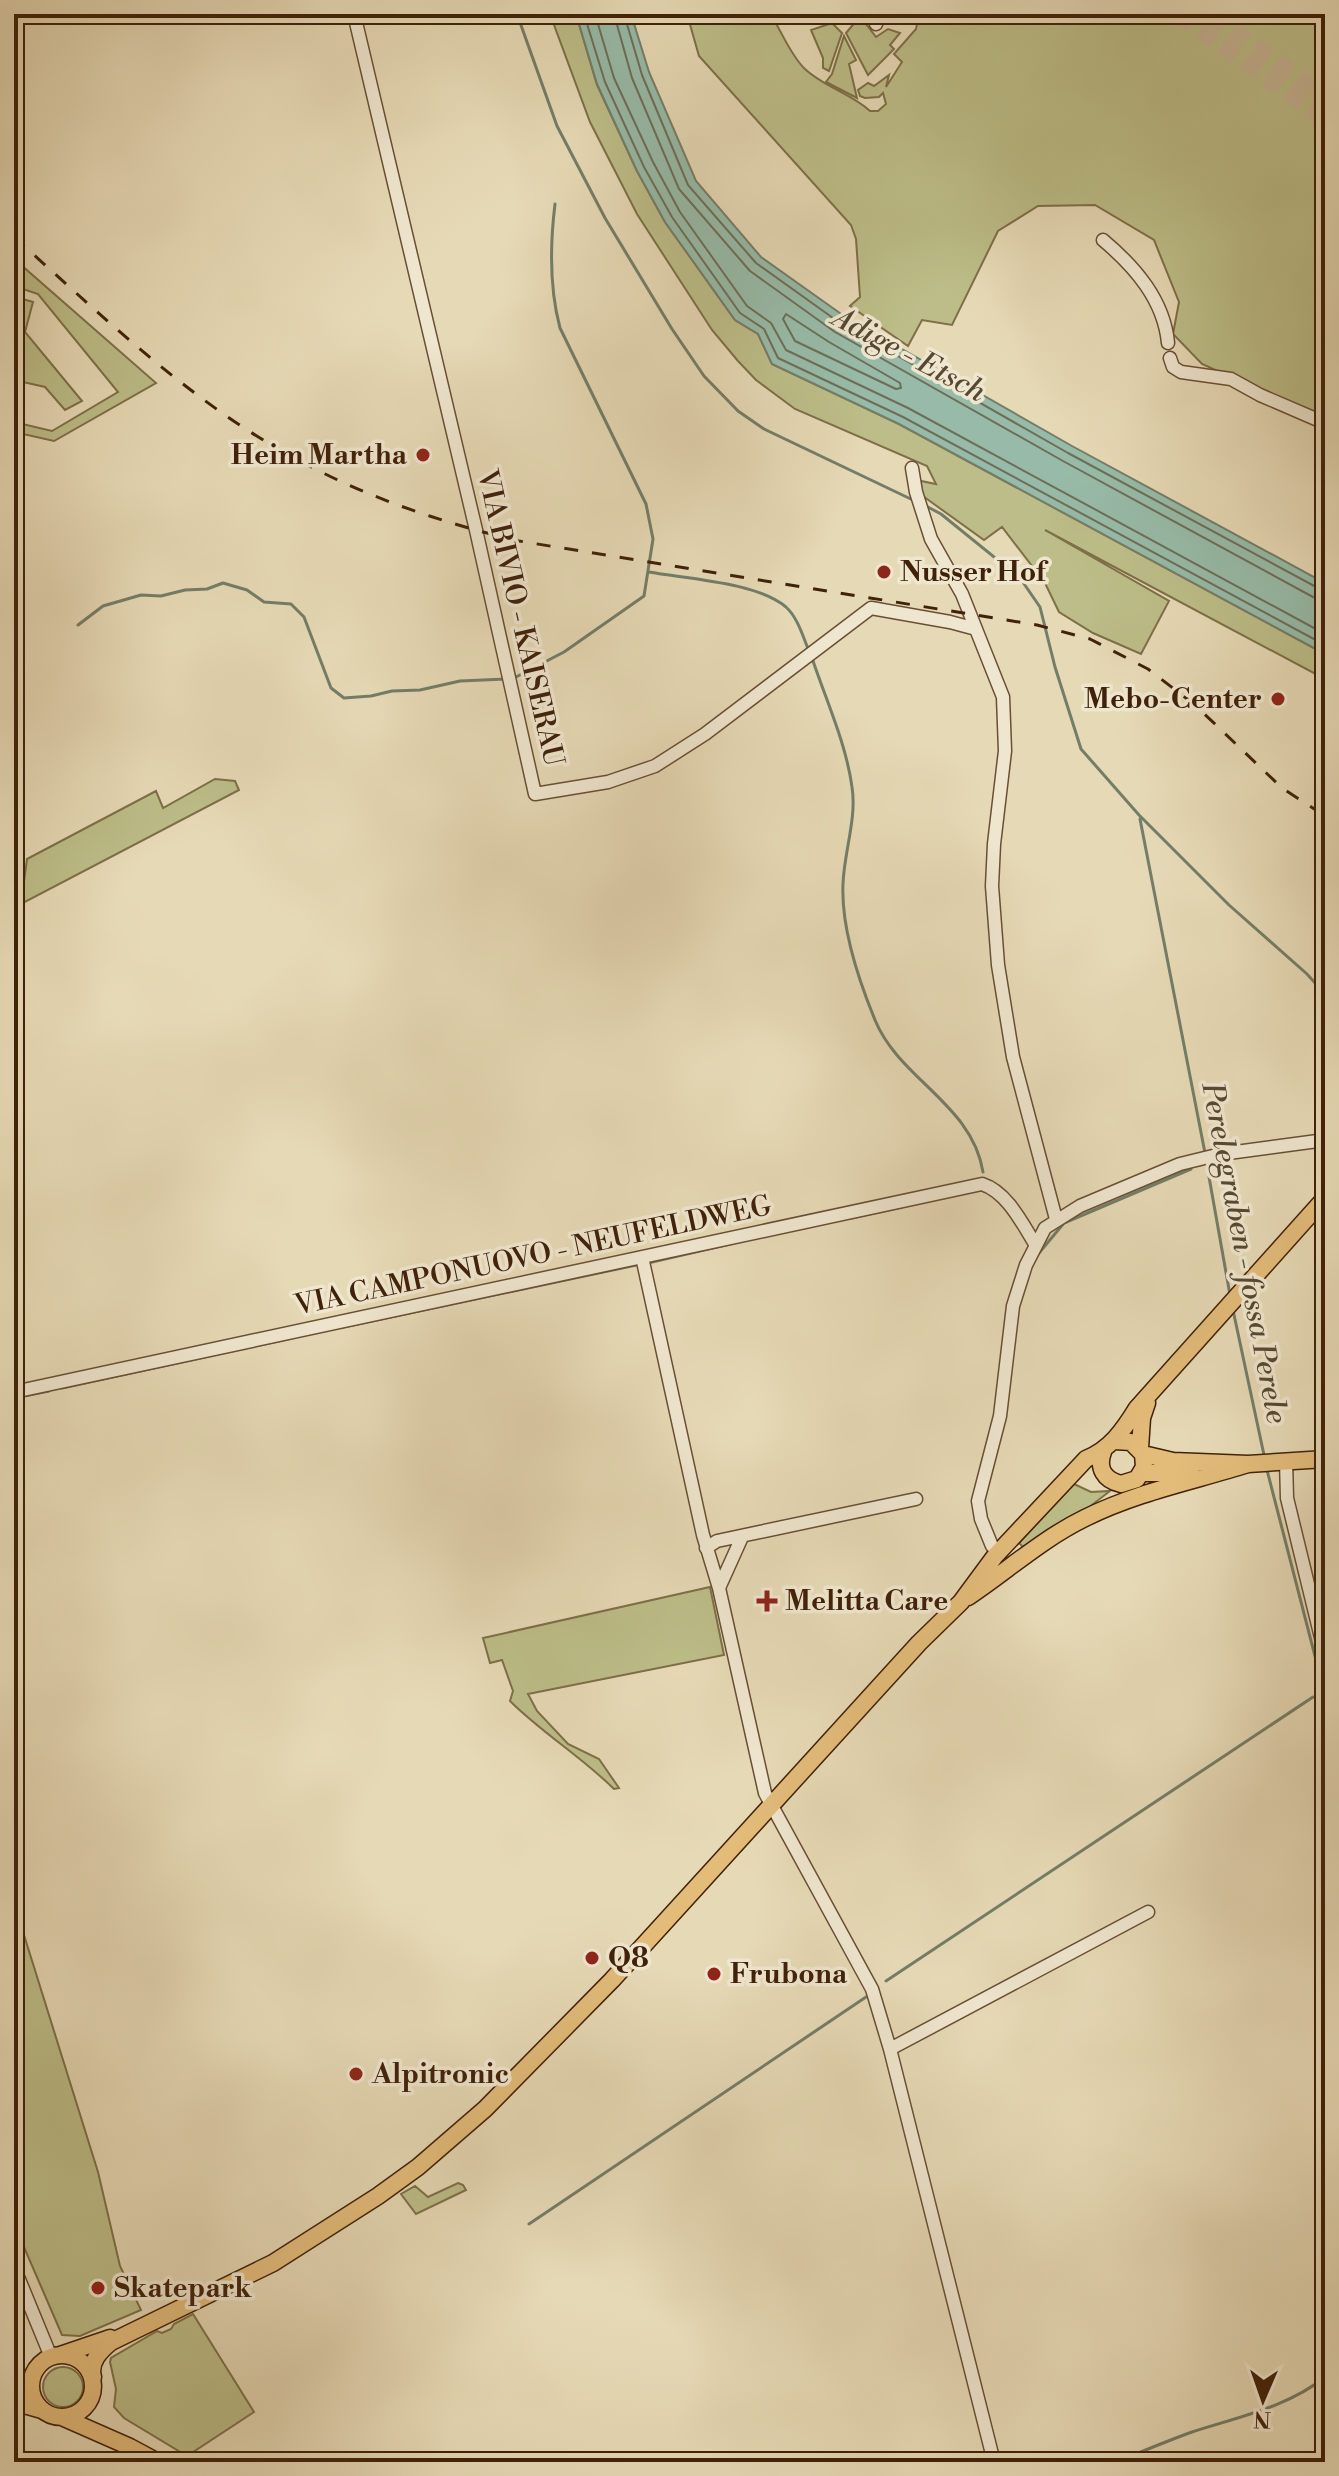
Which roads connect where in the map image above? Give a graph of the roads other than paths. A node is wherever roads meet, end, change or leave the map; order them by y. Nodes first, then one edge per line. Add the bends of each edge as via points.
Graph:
1 (354, 14) edge
2 (1103, 240) dead end
3 (1168, 343) dead end
4 (1170, 358) dead end
5 (1325, 423) edge
6 (912, 468) dead end
7 (976, 629) junction
8 (1325, 1140) edge
9 (1325, 1198) edge
10 (1056, 1219) junction
11 (1035, 1244) junction
12 (643, 1262) junction
13 (14, 1392) edge
14 (1150, 1393) junction
15 (1109, 1447) junction
16 (1141, 1451) junction
17 (1325, 1459) edge
18 (1279, 1460) junction
19 (1246, 1465) junction
20 (1141, 1473) junction
21 (1121, 1484) junction
22 (916, 1499) dead end
23 (1086, 1517) junction
24 (742, 1537) junction
25 (992, 1546) dead end
26 (706, 1548) junction
27 (719, 1588) junction
28 (961, 1602) junction
29 (1325, 1654) edge
30 (770, 1805) junction
31 (1148, 1912) dead end
32 (890, 2049) junction
33 (14, 2267) edge
34 (132, 2331) junction
35 (51, 2357) junction
36 (31, 2380) junction
37 (93, 2385) junction
38 (14, 2393) edge
39 (14, 2402) edge
40 (42, 2410) junction
41 (64, 2418) junction
42 (130, 2447) junction
43 (158, 2462) edge
44 (994, 2462) edge

1 - 7 street, VIA BIVIO - KAISERAU via 535,794 608,782 655,766 871,608
2 - 3 street via 1157,300
4 - 5 street via 1181,372 1231,379
6 - 7 street via 923,518
7 - 10 street via 1003,697 1005,720 992,886 1004,1016
8 - 10 street via 1207,1157
9 - 14 main road
10 - 11 street
11 - 12 street, VIA CAMPONUOVO - NEUFELDWEG via 1004,1197 982,1184
11 - 25 street via 1013,1306 1000,1416 978,1501
12 - 13 street, VIA CAMPONUOVO - NEUFELDWEG
12 - 26 street
14 - 15 main road
14 - 16 main road via 1142,1418
15 - 16 main road via 1131,1442
15 - 21 main road via 1100,1463 1104,1475
15 - 28 main road via 1086,1459 995,1556
16 - 19 main road via 1173,1461
16 - 20 main road
17 - 18 main road
18 - 19 main road
18 - 29 street
19 - 20 main road via 1185,1474
19 - 23 main road via 1175,1483
20 - 21 main road
21 - 23 main road
22 - 24 street
23 - 28 main road
24 - 26 street
24 - 27 street
26 - 27 street
27 - 30 street
28 - 30 main road
30 - 32 street via 872,1989
30 - 34 main road via 612,1980 485,2109 418,2167 273,2263
31 - 32 street
32 - 44 street
33 - 35 street
34 - 35 main road
34 - 37 main road via 99,2353 92,2367
35 - 36 main road via 37,2367
35 - 37 main road via 79,2359
36 - 38 main road
36 - 40 main road via 33,2399
37 - 41 main road via 83,2410
37 - 42 main road via 99,2421
39 - 40 main road
40 - 41 main road
41 - 42 main road
42 - 43 main road

